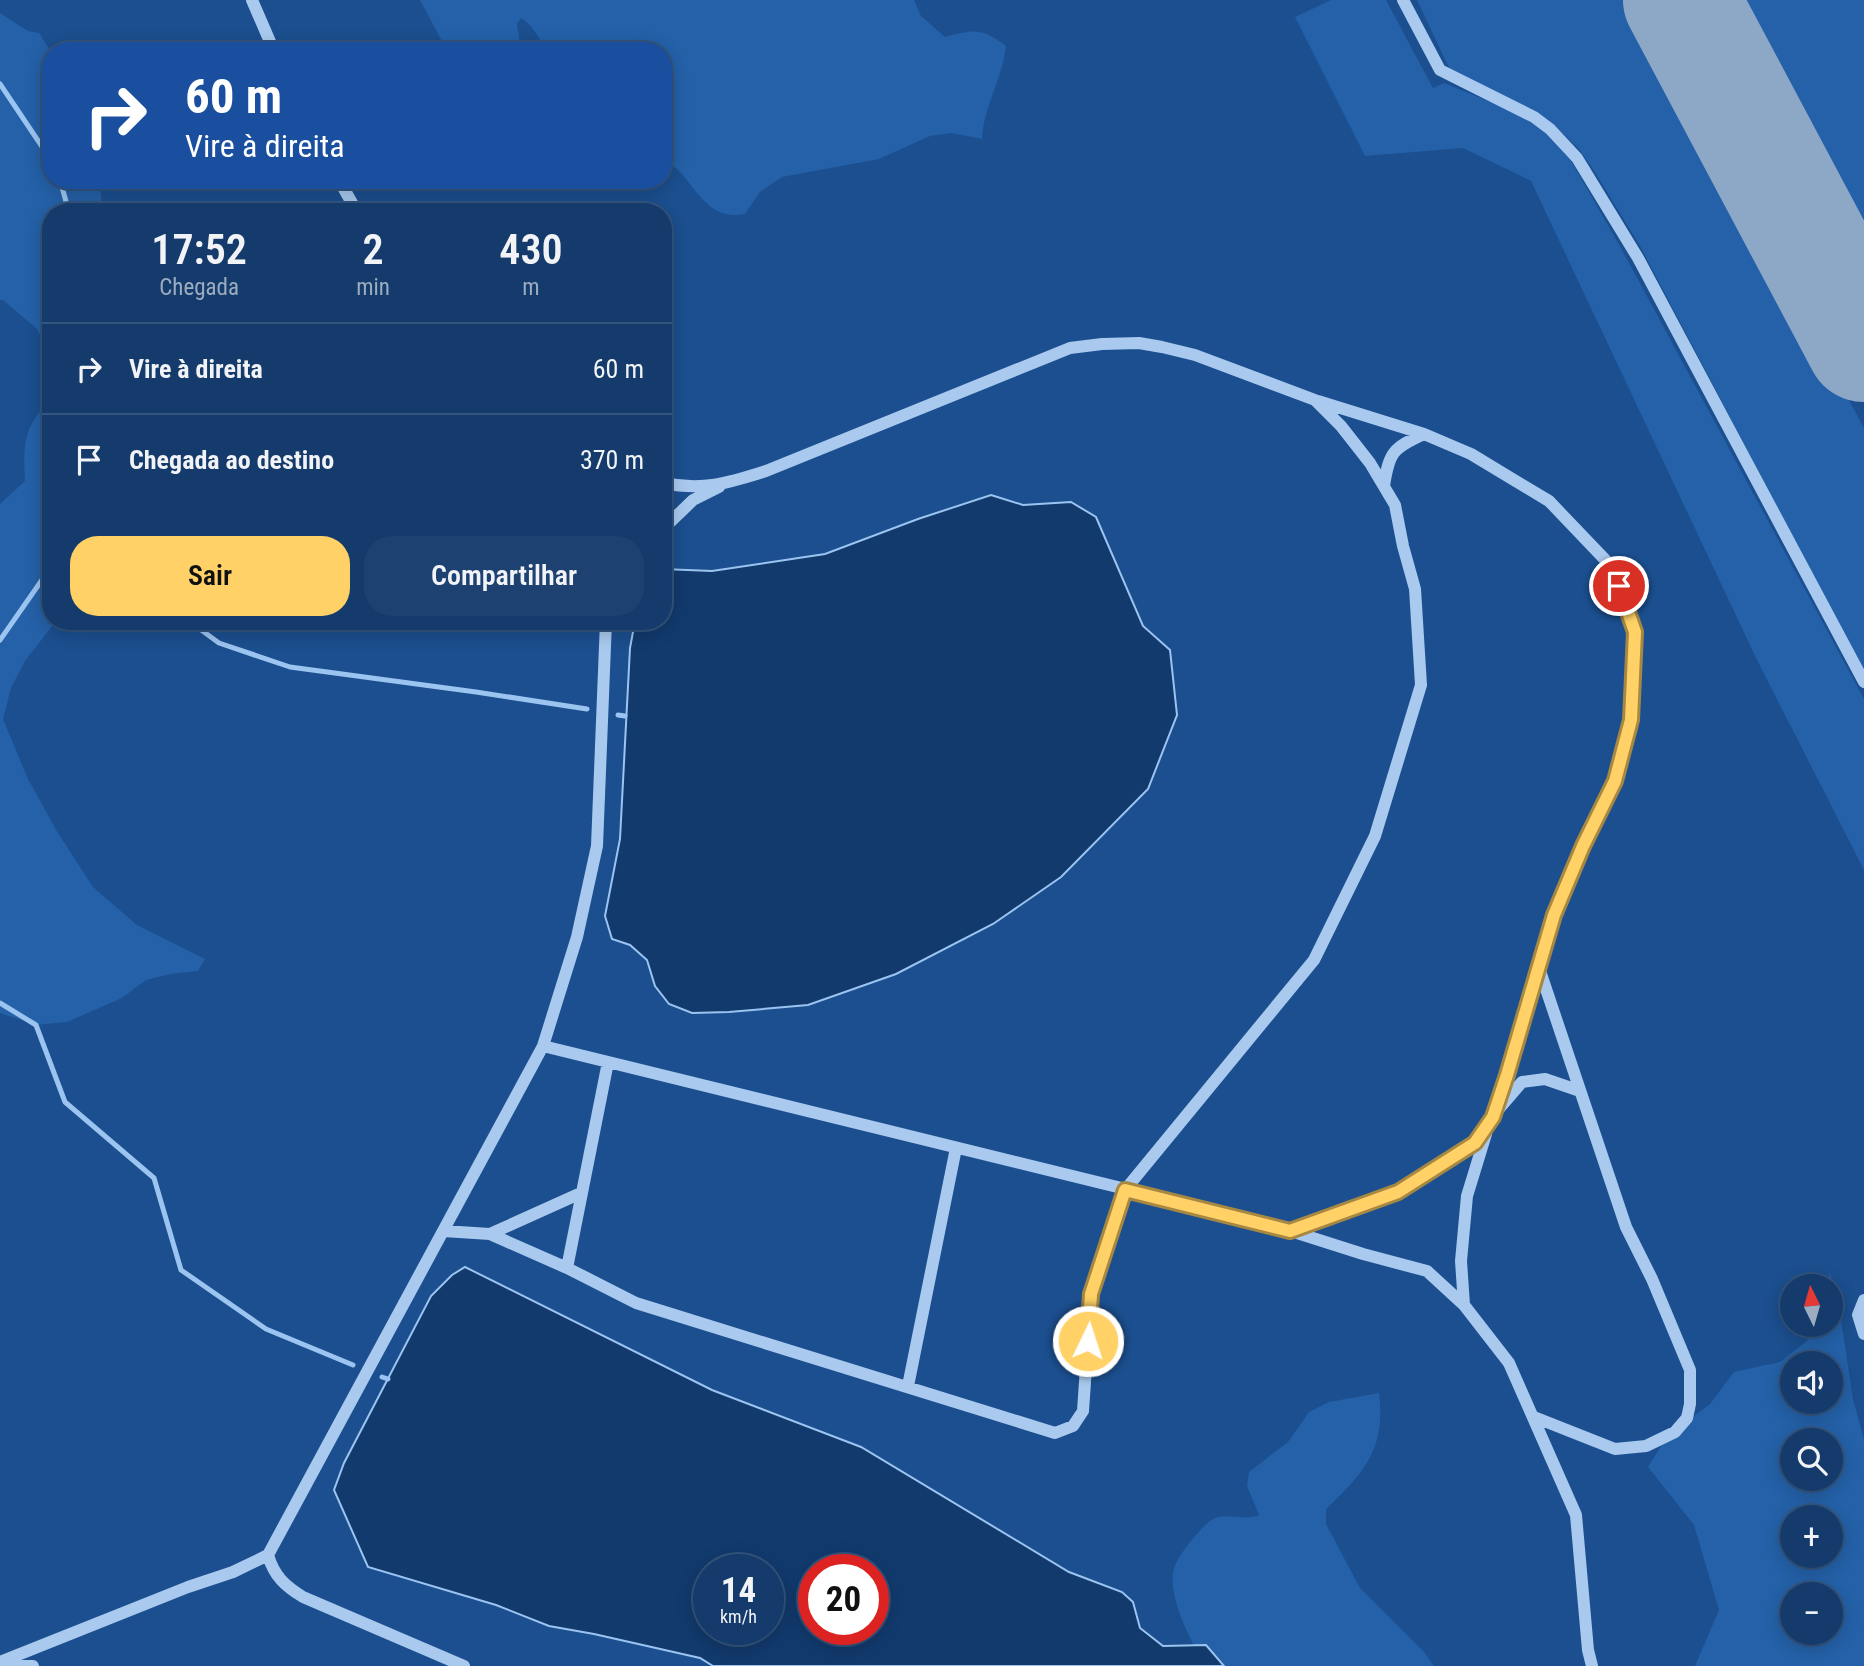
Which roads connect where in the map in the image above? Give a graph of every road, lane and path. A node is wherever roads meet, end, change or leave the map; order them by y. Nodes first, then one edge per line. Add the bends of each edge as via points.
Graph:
1 (252, 0) edge
2 (1403, 0) edge
3 (270, 42) edge
4 (1315, 400) junction
5 (1424, 434) junction
6 (672, 484) edge
7 (722, 485) junction
8 (1384, 486) junction
9 (672, 520) edge
10 (606, 630) edge
11 (1864, 682) edge
12 (1539, 968) junction
13 (542, 1046) junction
14 (608, 1062) junction
15 (1580, 1091) junction
16 (1493, 1117) junction
17 (956, 1148) junction
18 (1125, 1190) junction
19 (581, 1193) junction
20 (443, 1231) junction
21 (1290, 1231) junction
22 (490, 1234) junction
23 (567, 1268) junction
24 (1864, 1300) edge
25 (1464, 1305) junction
26 (1863, 1331) edge
27 (908, 1386) junction
28 (1534, 1416) junction
29 (268, 1555) junction
30 (0, 1663) edge
31 (33, 1666) edge
32 (464, 1666) edge
33 (1592, 1666) edge

1 - 3 street
2 - 11 street via 1440,70 1535,117 1577,158 1638,258
4 - 5 street
4 - 7 street via 1162,347 1139,343 1070,348
4 - 8 street via 1341,426
5 - 8 street via 1399,446 1387,465
5 - 12 street via 1471,454 1549,501 1614,569 1635,632 1631,720 1615,781 1554,915
6 - 7 street
7 - 9 street via 693,500
8 - 18 street via 1395,505 1415,589 1420,685 1375,836 1314,960
10 - 13 street via 597,846 577,937
12 - 15 street
12 - 16 street
13 - 14 street
13 - 20 street
14 - 17 street
14 - 19 street
15 - 16 street via 1545,1079 1522,1082
15 - 28 street via 1626,1227 1690,1370 1690,1404 1687,1418 1675,1432 1646,1446 1615,1449
16 - 21 street via 1475,1143 1398,1192
16 - 25 street via 1466,1196 1461,1261
17 - 18 street
17 - 27 street
18 - 21 street
18 - 27 street via 1091,1294 1083,1411 1073,1426 1055,1433
19 - 22 street
19 - 23 street
20 - 22 street
20 - 29 street
21 - 25 street via 1427,1271
22 - 23 street
23 - 27 street via 636,1303
24 - 26 street via 1858,1311
25 - 28 street via 1509,1363
28 - 33 street via 1576,1516
29 - 30 street
29 - 32 street via 284,1585 303,1597
30 - 31 street

